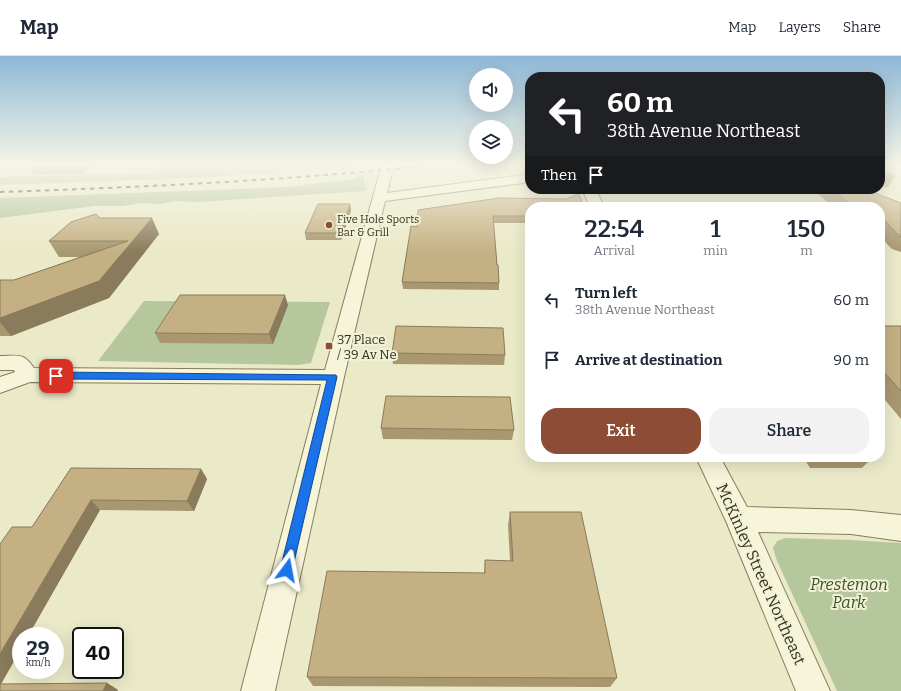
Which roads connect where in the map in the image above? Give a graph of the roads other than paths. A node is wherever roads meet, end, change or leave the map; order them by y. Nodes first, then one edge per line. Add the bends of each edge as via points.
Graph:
1 (380, 194) edge
2 (412, 194) edge
3 (379, 198) junction
4 (0, 363) edge
5 (28, 375) junction
6 (333, 377) junction
7 (0, 385) edge
8 (710, 462) edge
9 (739, 519) junction
10 (901, 528) edge
11 (258, 691) edge
12 (812, 691) edge

1 - 3 street
2 - 3 street
3 - 6 street
4 - 5 street via 20,363
5 - 6 street
5 - 7 street
6 - 11 street
8 - 9 street, McKinley Street Northeast
9 - 10 street via 851,522
9 - 12 street, McKinley Street Northeast

